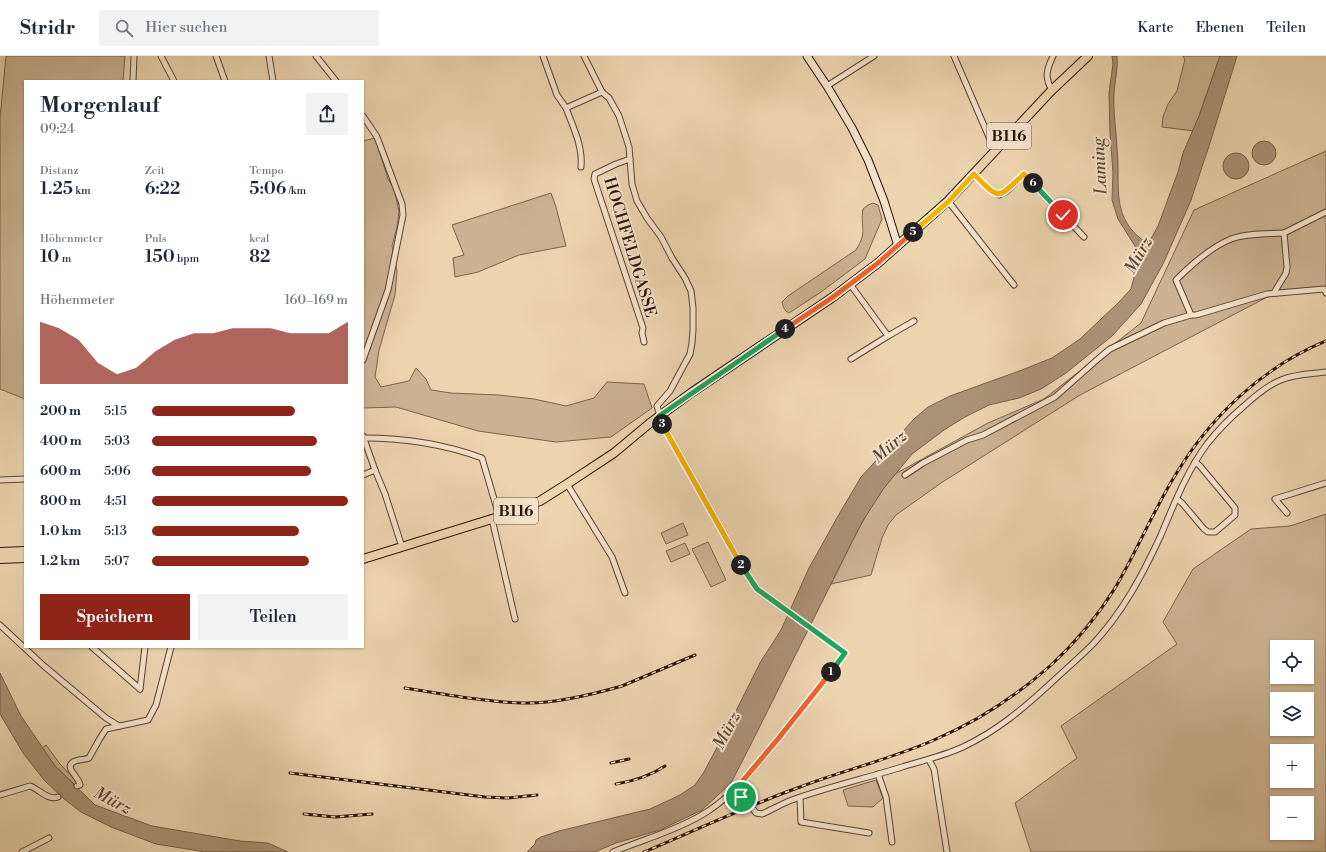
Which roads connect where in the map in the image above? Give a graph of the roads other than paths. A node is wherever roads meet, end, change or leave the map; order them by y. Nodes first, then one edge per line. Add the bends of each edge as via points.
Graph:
1 (134, 56) edge
2 (161, 56) edge
3 (216, 56) edge
4 (269, 56) edge
5 (316, 56) edge
6 (543, 56) edge
7 (584, 56) edge
8 (807, 56) edge
9 (874, 56) edge
10 (954, 56) edge
11 (1053, 56) edge
12 (1088, 56) edge
13 (133, 80) edge
14 (173, 80) edge
15 (224, 80) edge
16 (273, 80) edge
17 (335, 80) edge
18 (827, 86) junction
19 (1052, 90) junction
20 (602, 92) junction
21 (566, 108) junction
22 (364, 118) edge
23 (995, 151) junction
24 (630, 159) junction
25 (581, 167) dead end
26 (974, 174) junction
27 (948, 202) junction
28 (1326, 212) edge
29 (1284, 233) junction
30 (1084, 237) dead end
31 (898, 246) junction
32 (850, 284) junction
33 (1014, 285) dead end
34 (1276, 293) junction
35 (1326, 293) edge
36 (1191, 315) junction
37 (914, 321) dead end
38 (888, 336) junction
39 (644, 342) dead end
40 (364, 357) edge
41 (851, 359) dead end
42 (1326, 372) edge
43 (659, 416) junction
44 (364, 437) edge
45 (364, 440) edge
46 (1195, 462) junction
47 (375, 470) junction
48 (364, 475) edge
49 (905, 475) dead end
50 (24, 479) edge
51 (0, 480) edge
52 (567, 484) junction
53 (1326, 484) edge
54 (1177, 499) junction
55 (1287, 513) dead end
56 (495, 518) junction
57 (402, 547) junction
58 (24, 551) edge
59 (0, 552) edge
60 (24, 558) edge
61 (0, 559) edge
62 (364, 559) edge
63 (625, 593) dead end
64 (515, 618) dead end
65 (0, 625) edge
66 (24, 647) edge
67 (25, 648) edge
68 (93, 648) edge
69 (144, 648) edge
70 (171, 648) edge
71 (119, 726) junction
72 (929, 760) junction
73 (878, 774) junction
74 (77, 786) dead end
75 (735, 790) junction
76 (0, 795) edge
77 (58, 797) dead end
78 (741, 797) tunnel mouth
79 (800, 798) junction
80 (753, 809) tunnel mouth
81 (869, 833) dead end
82 (49, 838) dead end
83 (892, 842) dead end
84 (22, 852) edge
85 (613, 852) edge
86 (947, 852) edge

1 - 13 street
2 - 14 street
3 - 15 street
4 - 16 street
5 - 17 street
6 - 21 street via 557,95
7 - 20 street, HOCHFELDGASSE
8 - 18 main road
9 - 18 street
10 - 23 street
11 - 19 street via 1046,77
12 - 19 main road, B116
18 - 31 main road via 852,128 872,170
19 - 23 main road, B116
20 - 21 street
20 - 24 street, HOCHFELDGASSE via 609,98 619,116 629,147
21 - 25 street via 581,146
22 - 40 street via 377,138 402,204 403,215 388,290
23 - 26 main road, B116
24 - 39 street, HOCHFELDGASSE via 595,174 594,179 643,328
24 - 43 street, HOCHFELDGASSE via 632,184 637,201 685,278 691,291 693,308 690,354 670,391 657,406
26 - 27 main road, B116
26 - 30 street via 990,190 999,194 1024,174
27 - 31 main road, B116
27 - 33 street
28 - 29 street
29 - 34 street via 1287,268
29 - 36 street via 1231,239 1192,264 1176,280
31 - 32 main road, B116
32 - 38 street
32 - 43 main road, B116
34 - 35 street via 1324,289
34 - 36 street via 1255,296
36 - 49 street via 1164,322 1110,349 1055,397 983,436 967,440
37 - 38 street
38 - 41 street
42 - 46 street via 1280,380 1262,392 1219,430
43 - 52 main road, B116 via 614,452
43 - 75 street via 757,589 845,653
44 - 56 street via 412,441 482,458
45 - 47 street
46 - 54 street
46 - 54 street via 1235,508 1234,514 1215,532 1208,532
47 - 48 street
47 - 57 street
50 - 51 street
52 - 56 main road, B116 via 540,501
52 - 63 street via 612,557
53 - 55 street via 1275,499
54 - 72 street via 1133,590 1094,643 1000,727
56 - 57 main road, B116
56 - 64 street
57 - 62 main road, B116
58 - 59 main road
60 - 61 main road
65 - 66 street
67 - 71 street via 106,718
68 - 69 street via 140,689
70 - 71 street via 156,705 148,720
71 - 74 street via 106,729 89,758 71,764 70,768 80,781 80,785
72 - 73 street
72 - 86 street via 934,769
73 - 79 street
73 - 83 street via 886,797
75 - 78 street
75 - 85 street via 700,817
76 - 77 street via 30,786 50,797
79 - 80 street via 762,814 756,813
79 - 81 street via 801,822
82 - 84 street

